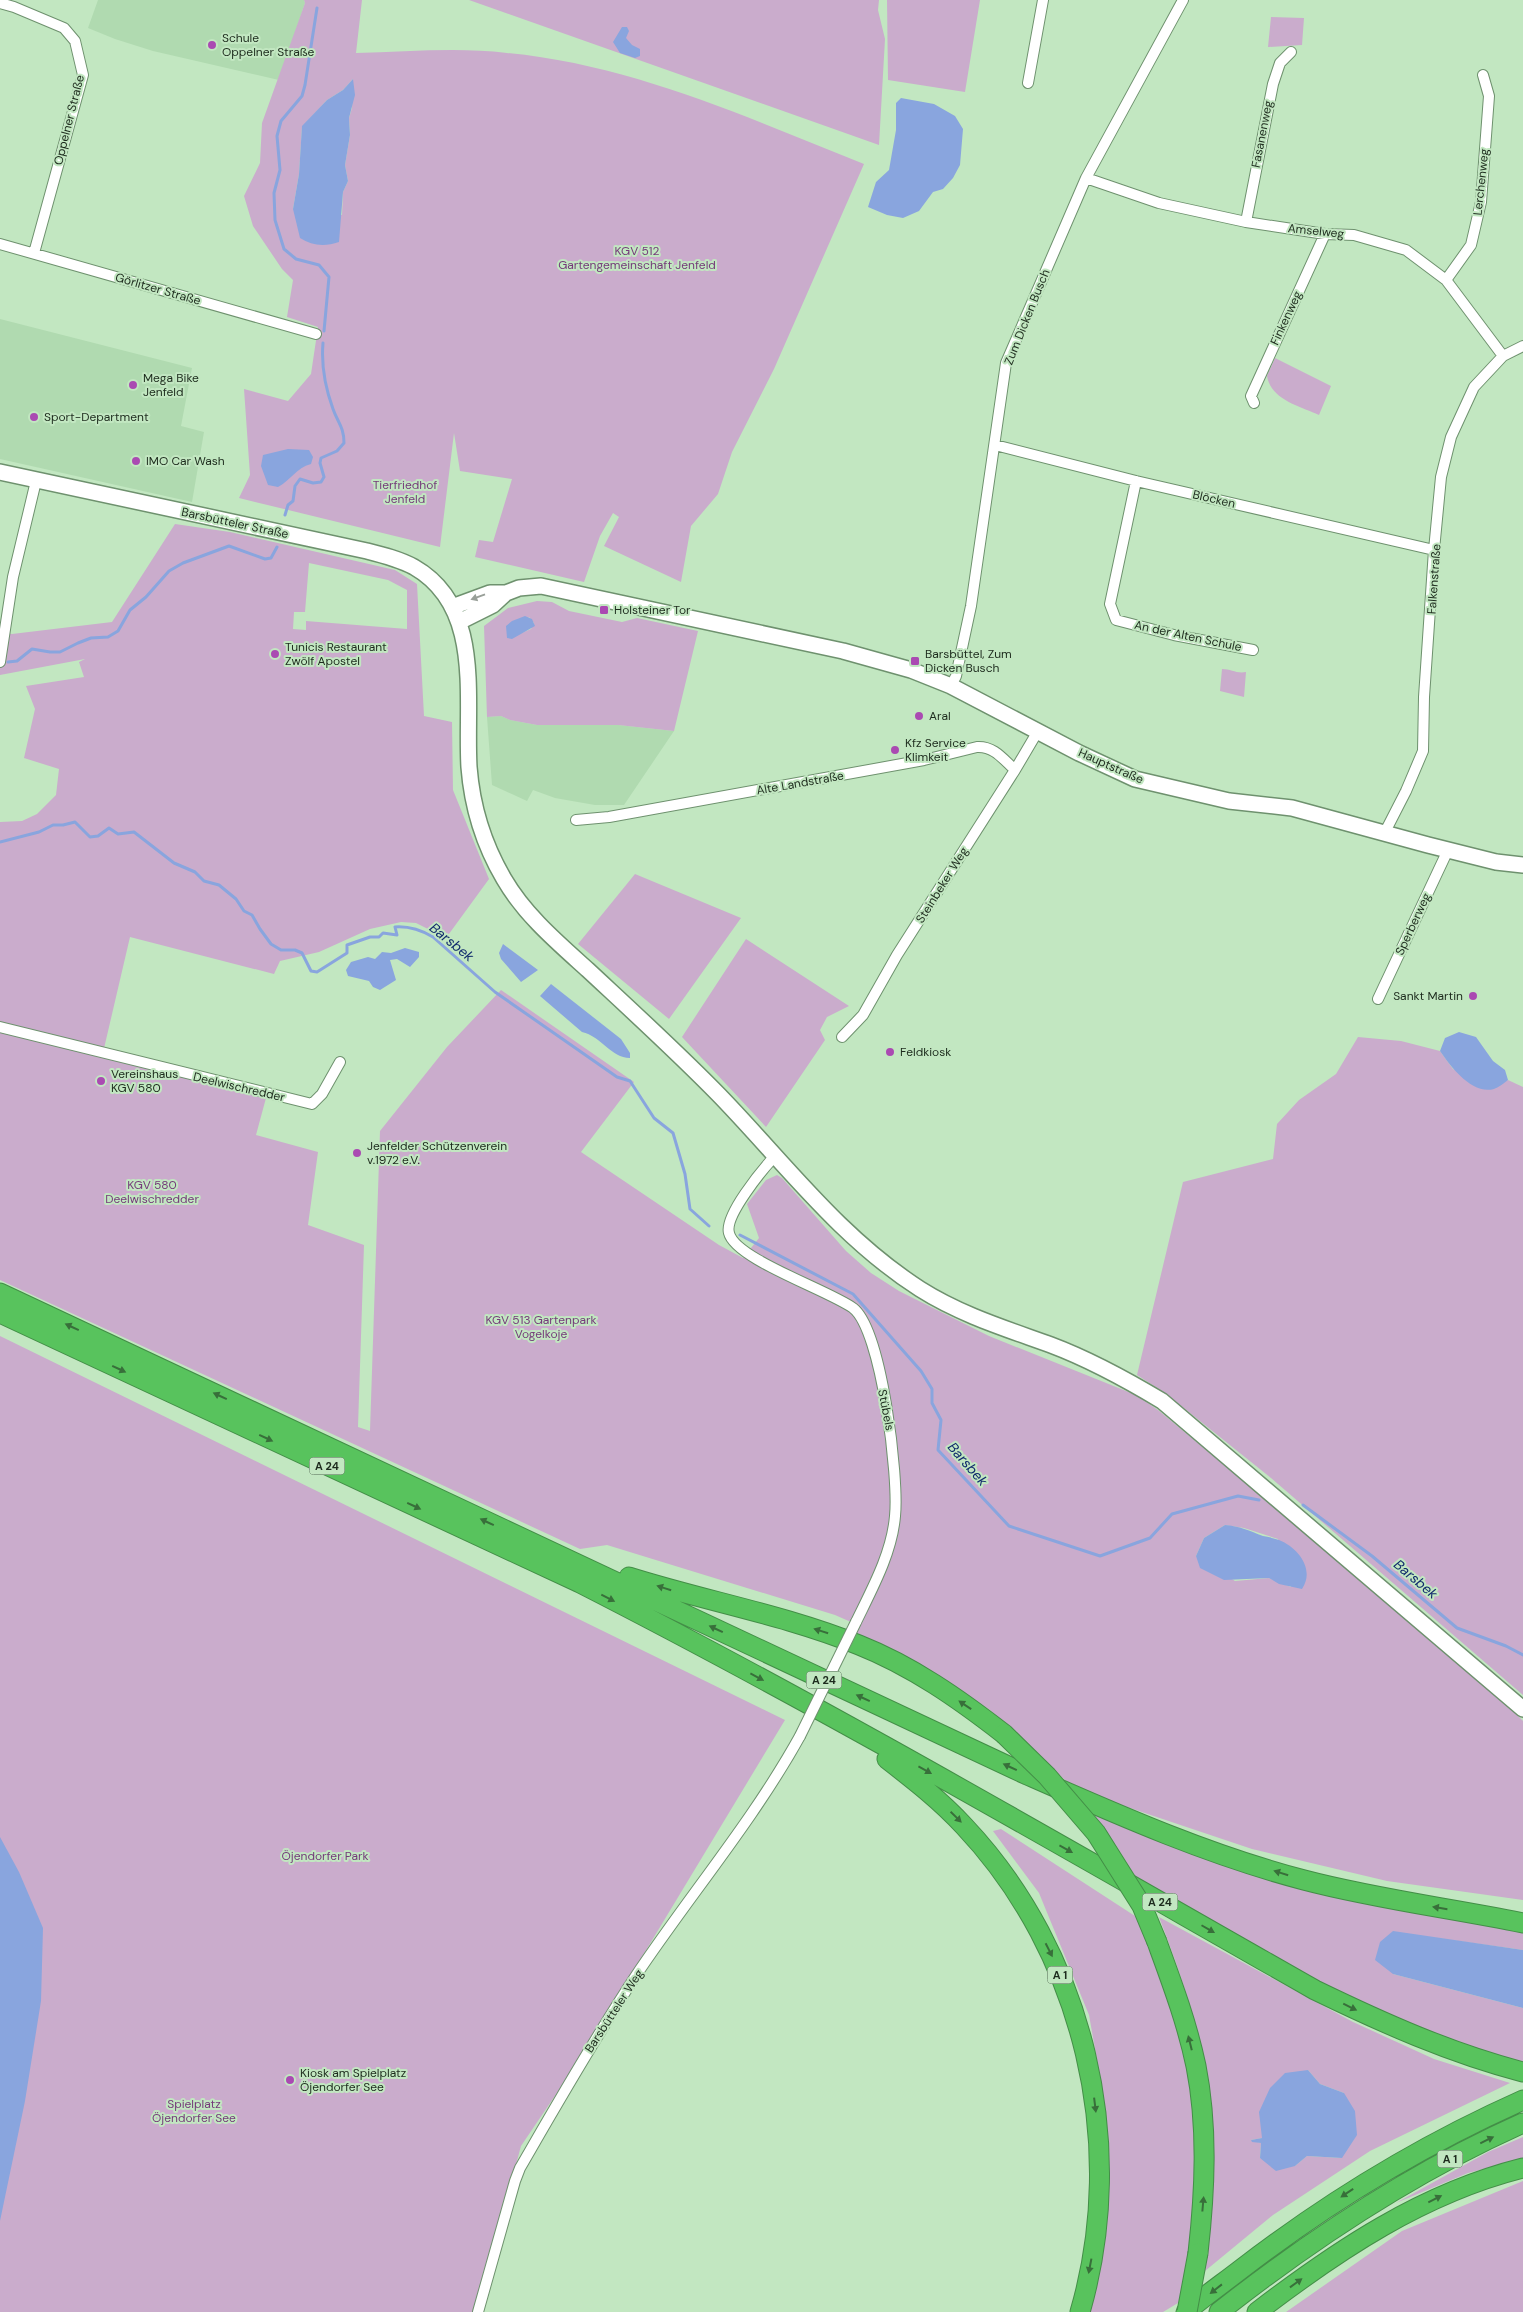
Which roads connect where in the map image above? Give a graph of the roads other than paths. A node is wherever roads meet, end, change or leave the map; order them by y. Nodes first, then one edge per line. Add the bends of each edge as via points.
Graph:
1 (1042, 0) edge
2 (1170, 0) edge
3 (1181, 2) edge
4 (0, 4) edge
5 (1291, 52) dead end
6 (1483, 75) dead end
7 (1028, 83) dead end
8 (1086, 178) junction
9 (1246, 222) junction
10 (1325, 234) junction
11 (0, 244) edge
12 (34, 253) junction
13 (1446, 280) junction
14 (316, 334) dead end
15 (1523, 346) edge
16 (1503, 356) junction
17 (1254, 403) dead end
18 (995, 445) junction
19 (0, 472) edge
20 (36, 481) junction
21 (1136, 481) junction
22 (1434, 550) junction
23 (506, 593) junction
24 (452, 607) junction
25 (459, 622) junction
26 (1253, 650) dead end
27 (0, 662) edge
28 (951, 686) junction
29 (1038, 731) junction
30 (1015, 770) junction
31 (576, 820) dead end
32 (1385, 832) junction
33 (1448, 850) junction
34 (1523, 865) edge
35 (1378, 999) dead end
36 (0, 1027) edge
37 (842, 1037) dead end
38 (340, 1062) dead end
39 (774, 1157) junction
40 (0, 1293) edge
41 (0, 1313) edge
42 (531, 1542) junction
43 (1523, 1709) edge
44 (836, 1720) junction
45 (800, 1736) joint
46 (1488, 1915) junction
47 (1523, 1917) edge
48 (1523, 1923) edge
49 (1523, 2072) edge
50 (1523, 2100) edge
51 (1523, 2123) edge
52 (1523, 2168) edge
53 (478, 2312) edge
54 (1080, 2312) edge
55 (1186, 2312) edge
56 (1219, 2312) edge
57 (1257, 2312) edge

1 - 7 street
2 - 3 street, Zum Dicken Busch
3 - 8 street, Zum Dicken Busch
4 - 12 street, Oppelner Straße via 14,6 64,28 75,40 83,75
5 - 9 street, Fasanenweg via 1280,63 1273,84
6 - 13 street, Lerchenweg via 1489,96 1481,202 1472,244
8 - 9 street, Amselweg via 1158,203
8 - 18 street, Zum Dicken Busch via 1006,363
9 - 10 street, Amselweg
10 - 13 street, Amselweg via 1354,235 1406,250
10 - 17 street, Finkenweg via 1251,396
11 - 12 street, Görlitzer Straße
12 - 14 street, Görlitzer Straße
13 - 16 street, Amselweg
15 - 16 street, Falkenstraße
16 - 22 street, Falkenstraße via 1474,387 1451,437 1442,477
18 - 21 street, Blöcken
18 - 28 street, Zum Dicken Busch via 972,606
19 - 20 main road, Barsbütteler Straße
20 - 24 main road, Barsbütteler Straße via 384,555 424,574 441,590
20 - 27 street via 13,577
21 - 22 street, Blöcken
21 - 26 street, An der Alten Schule via 1110,604 1116,620
22 - 32 street, Falkenstraße via 1423,751
23 -> 24 main road via 490,593
23 - 25 main road via 493,605
23 - 28 main road, Hauptstraße via 541,586 843,651 911,670
24 - 25 main road, Barsbütteler Straße
25 - 39 main road via 466,663 469,768 475,805 482,834 504,878 535,921 719,1095
28 - 29 main road, Hauptstraße
29 - 30 street, Steinbeker Weg
29 - 32 main road, Hauptstraße via 1135,779 1229,801 1292,808
30 - 31 street, Alte Landstraße via 985,746 888,767 609,817
30 - 37 street, Steinbeker Weg via 897,955 863,1015
32 - 33 main road, Hauptstraße
33 - 34 main road, Hauptstraße
33 - 35 street, Sperberweg
36 - 38 street, Deelwischredder via 312,1104 322,1094
39 - 43 main road via 849,1234 921,1289 986,1322 1082,1358 1120,1376 1162,1402
39 - 45 street, Stübels, bridge via 755,1180 731,1219 728,1232 734,1245 749,1255 855,1310 868,1333 878,1370 892,1442 896,1491 896,1517 889,1547
42 -> 40 highway, A 24
41 -> 44 highway, A 24 via 580,1583
46 -> 42 highway, A 24 via 1397,1901 1303,1880 1221,1855 1118,1816
55 -> 42 highway, A 24, bridge via 1198,2253 1204,2188 1204,2132 1196,2067 1181,2008 1142,1906 1096,1833 1047,1776 1004,1734 916,1673 859,1645 779,1618 650,1584
44 -> 49 highway, A 24 via 1315,1990 1388,2026
44 -> 54 highway, A 1 via 936,1798 964,1826 1010,1883 1041,1934 1062,1980 1084,2047 1097,2124 1097,2219
45 - 53 street, Barsbütteler Weg via 753,1810 636,1976 520,2168
46 - 47 highway, A 24
46 - 48 highway, A 24
50 -> 55 highway, A 1 via 1446,2137 1361,2184 1258,2256
56 -> 51 highway, A 1 via 1275,2268 1368,2206 1427,2171
57 -> 52 highway via 1338,2253 1386,2223 1449,2192

